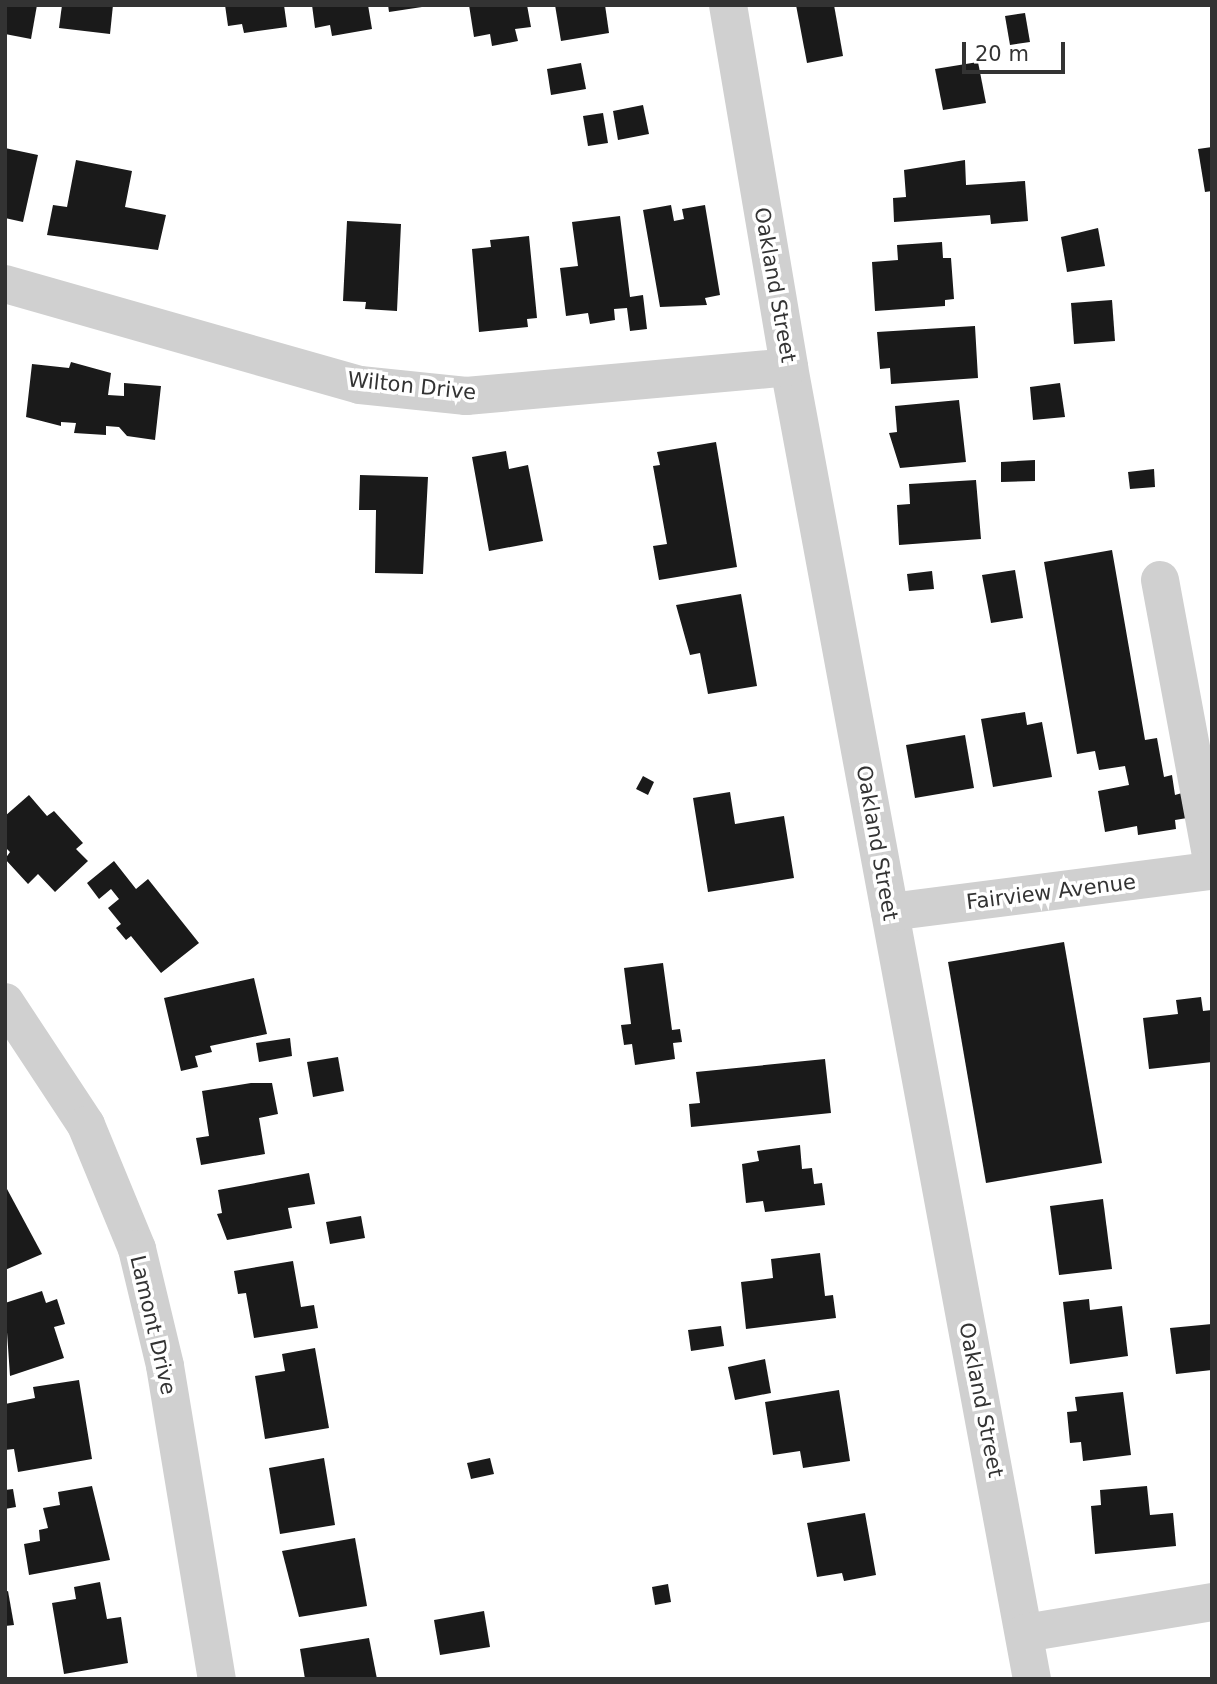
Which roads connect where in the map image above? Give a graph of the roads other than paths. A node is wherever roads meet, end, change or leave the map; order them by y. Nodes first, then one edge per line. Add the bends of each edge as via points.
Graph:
1 (728, 5) edge
2 (5, 284) edge
3 (789, 366) junction
4 (1160, 579) dead end
5 (1212, 861) edge
6 (1212, 872) edge
7 (890, 912) junction
8 (5, 1002) edge
9 (1212, 1602) edge
10 (1025, 1633) junction
11 (218, 1679) edge
12 (1032, 1679) edge

1 - 3 street, Oakland Street
2 - 3 street, Wilton Drive via 373,386 466,396
3 - 7 street, Oakland Street
4 - 5 street
6 - 7 street, Fairview Avenue
7 - 10 street, Oakland Street
8 - 11 street, Lamont Drive via 86,1125 136,1249 165,1366
9 - 10 street
10 - 12 street, Oakland Street

